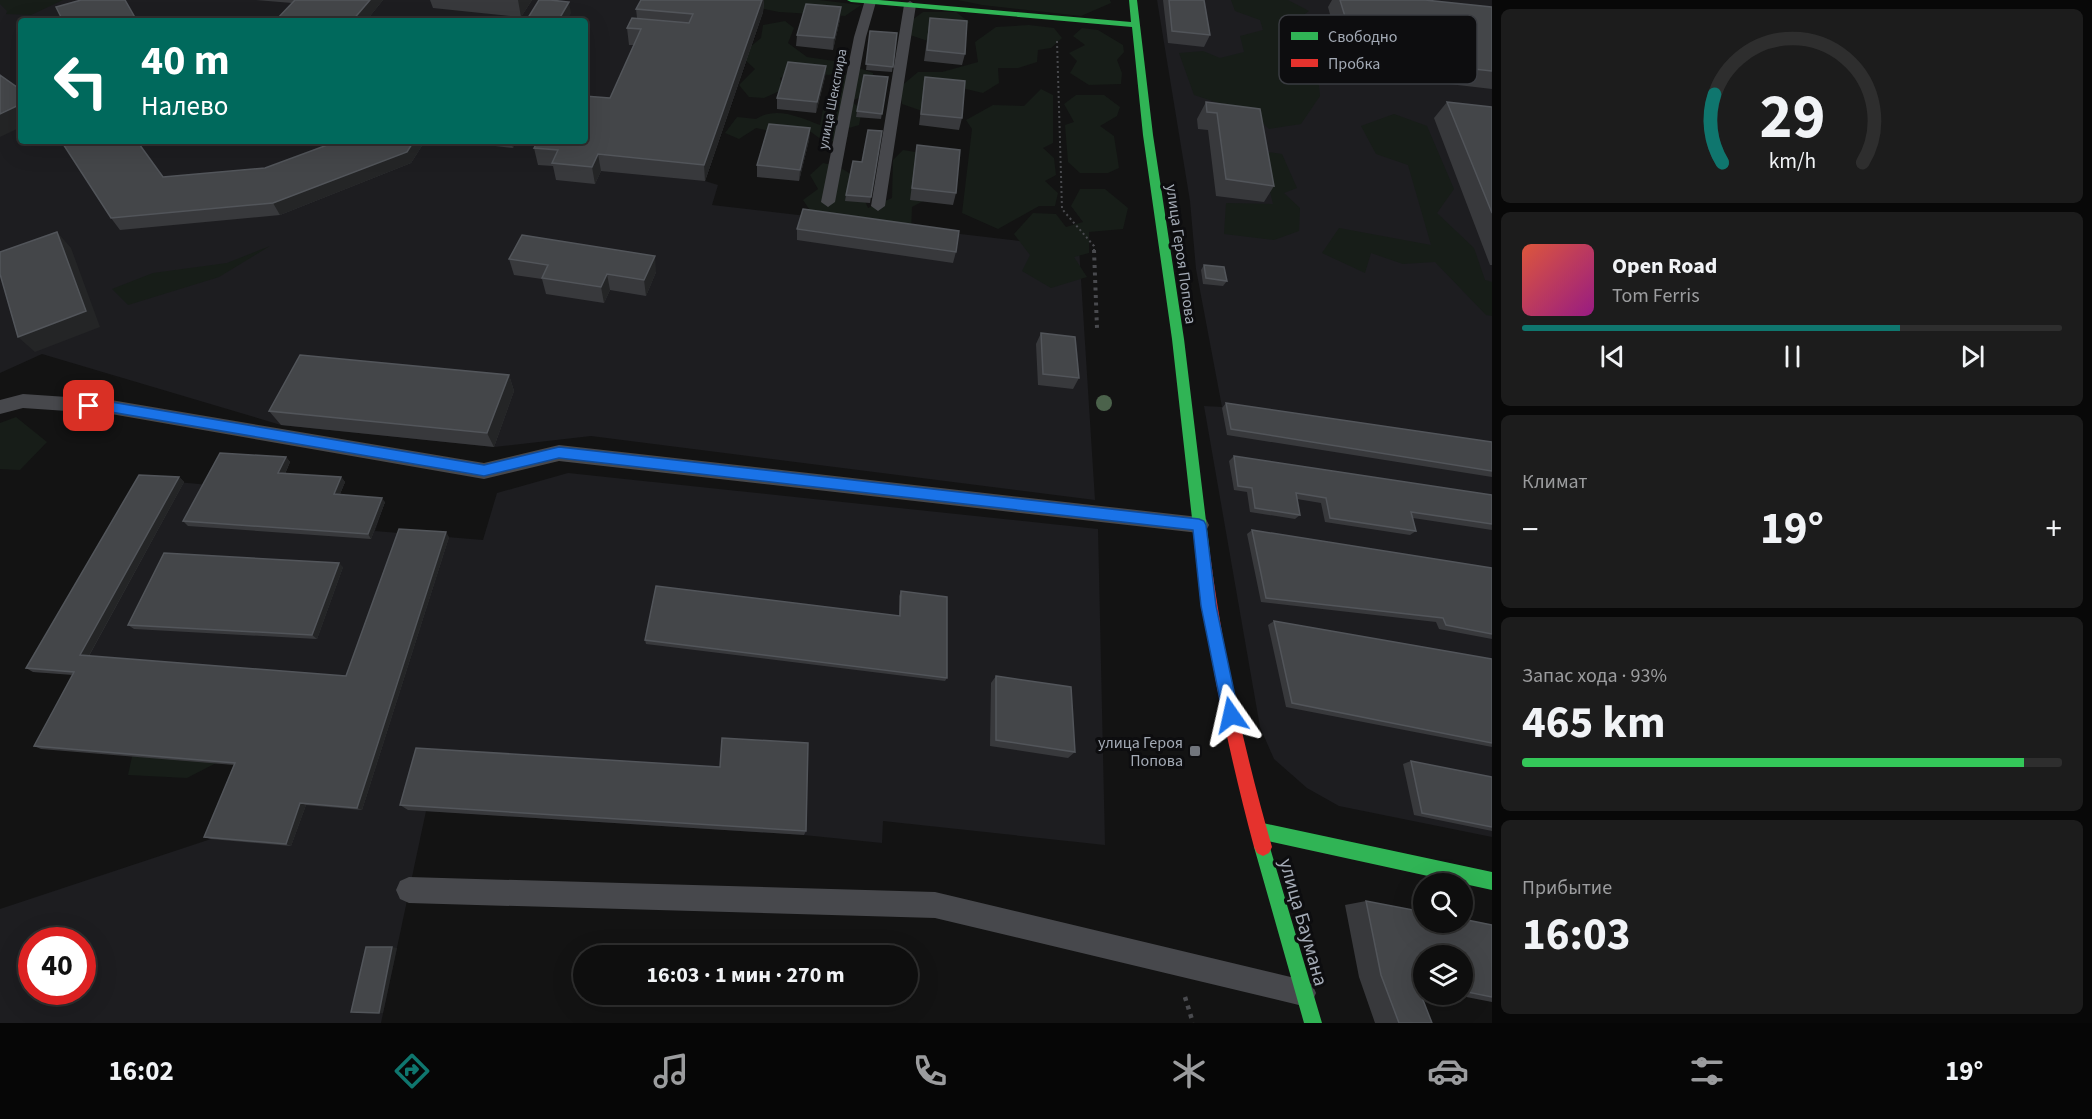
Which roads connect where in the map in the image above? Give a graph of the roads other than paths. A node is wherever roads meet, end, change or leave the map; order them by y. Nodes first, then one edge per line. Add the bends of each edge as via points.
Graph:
1 (851, 0) edge
2 (1133, 0) edge
3 (870, 2) junction
4 (901, 3) edge
5 (1137, 25) junction
6 (828, 202) dead end
7 (878, 206) dead end
8 (0, 407) edge
9 (1199, 525) junction
10 (1258, 830) junction
11 (1492, 881) edge
12 (409, 890) dead end
13 (1303, 993) junction
14 (1313, 1023) edge

1 - 3 street
2 - 5 street, улица Героя Попова
3 - 4 street
3 - 6 lane, улица Шекспира
4 - 5 street
4 - 7 lane
5 - 9 street, улица Героя Попова
8 - 9 lane via 23,401 111,407 484,471 559,453
9 - 10 street, улица Героя Попова via 1209,606
10 - 11 street
10 - 13 street, улица Баумана
12 - 13 lane via 934,905
13 - 14 street, улица Баумана

